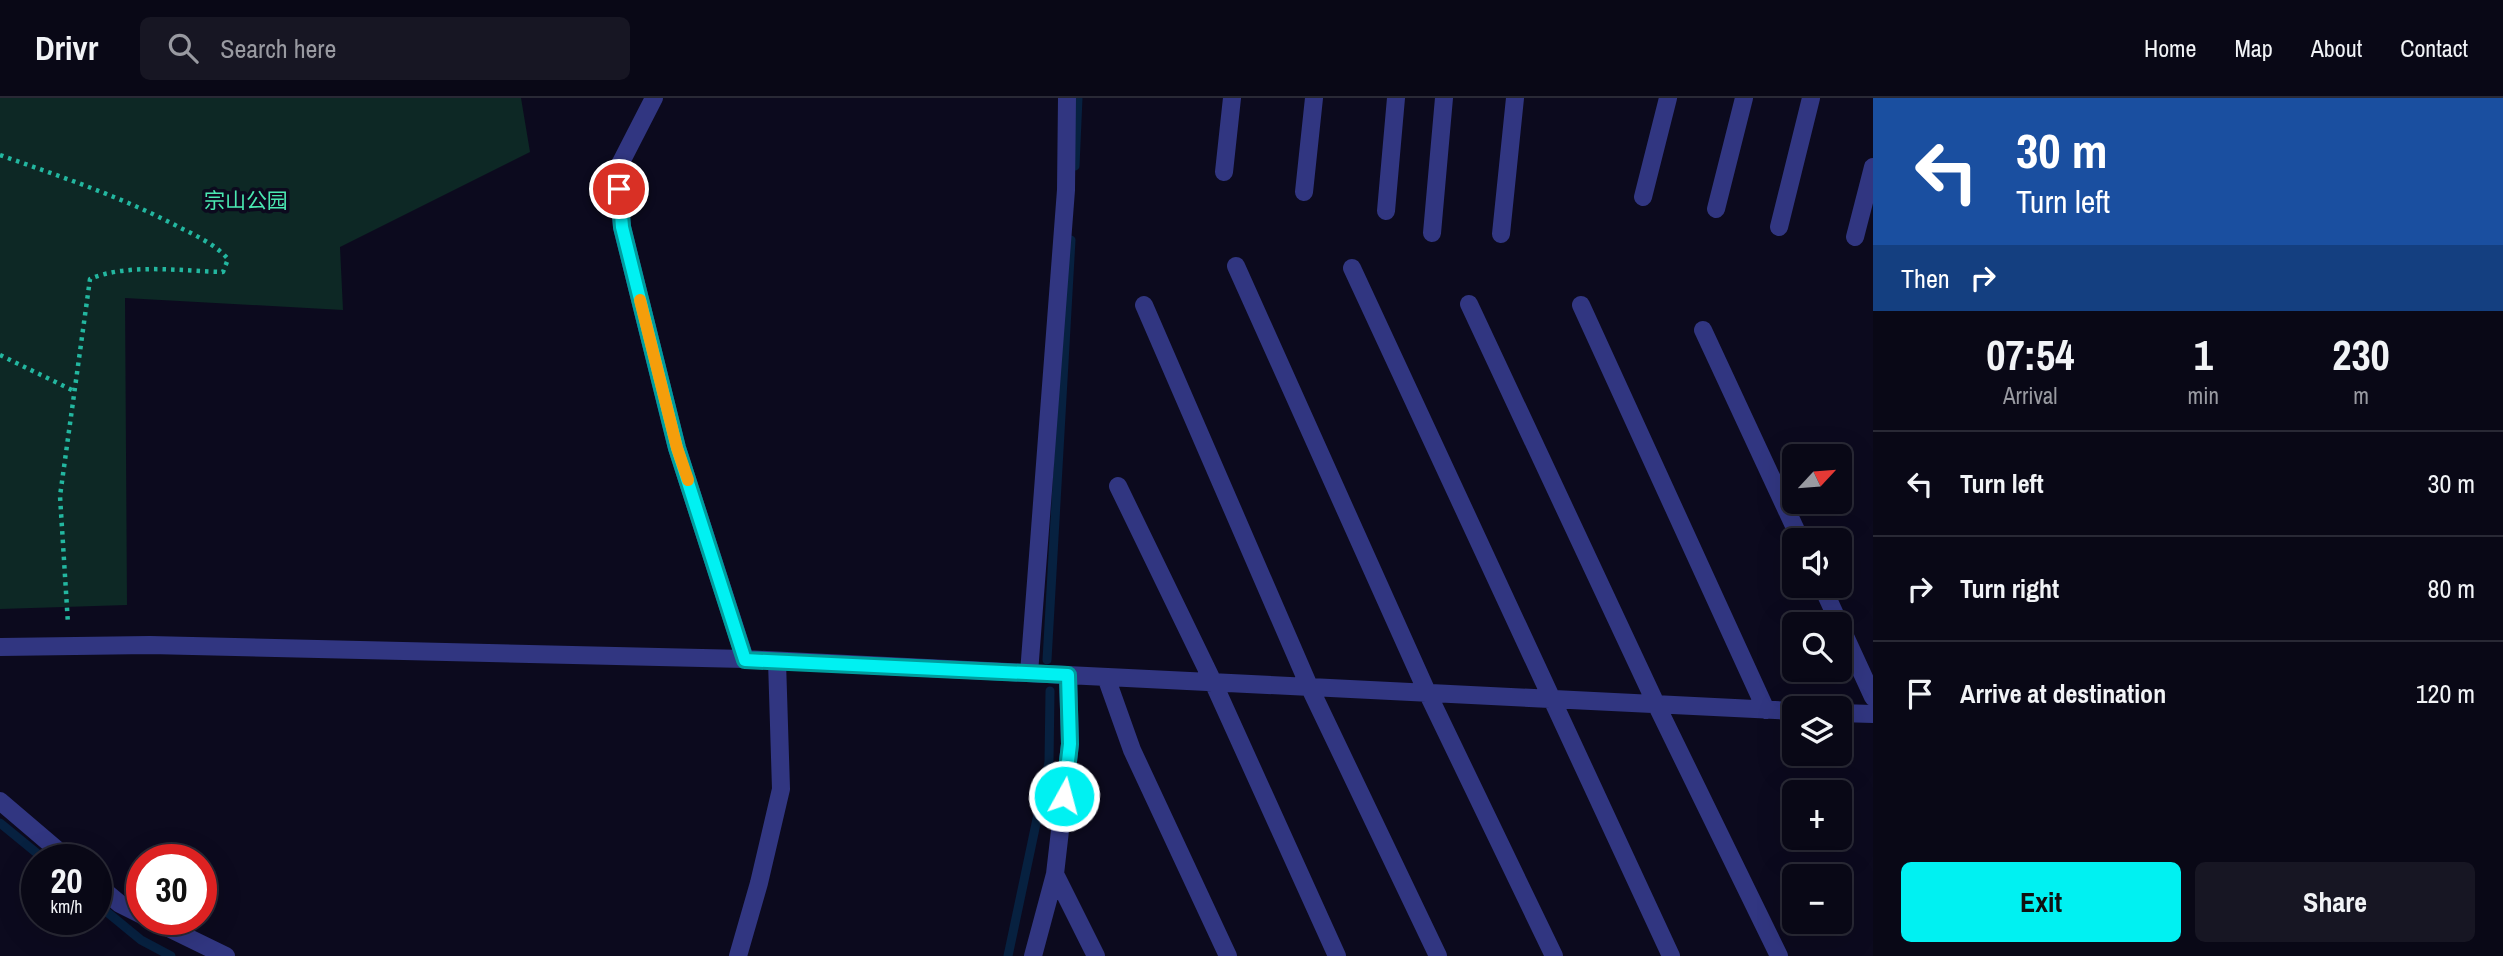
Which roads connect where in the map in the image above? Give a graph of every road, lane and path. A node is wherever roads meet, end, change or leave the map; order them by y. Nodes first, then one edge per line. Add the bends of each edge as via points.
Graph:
1 (654, 98) edge
2 (1067, 98) edge
3 (1232, 98) edge
4 (1314, 98) edge
5 (1396, 98) edge
6 (1444, 98) edge
7 (1515, 98) edge
8 (1668, 98) edge
9 (1744, 98) edge
10 (1811, 98) edge
11 (0, 155) edge
12 (1873, 167) edge
13 (1224, 172) dead end
14 (1304, 192) dead end
15 (1643, 197) dead end
16 (1716, 209) dead end
17 (1386, 211) dead end
18 (1779, 227) dead end
19 (1432, 233) dead end
20 (1501, 234) dead end
21 (1855, 237) dead end
22 (1236, 266) dead end
23 (1352, 268) dead end
24 (1469, 304) dead end
25 (1144, 305) dead end
26 (1581, 305) dead end
27 (1703, 330) dead end
28 (0, 355) edge
29 (74, 391) junction
30 (1118, 486) dead end
31 (1795, 528) edge
32 (1828, 598) edge
33 (70, 646) junction
34 (0, 648) edge
35 (745, 660) junction
36 (777, 661) junction
37 (1029, 673) junction
38 (1068, 675) junction
39 (1106, 677) junction
40 (1213, 682) junction
41 (1309, 687) junction
42 (1427, 692) junction
43 (1873, 697) edge
44 (1552, 698) junction
45 (1657, 706) junction
46 (1766, 710) junction
47 (1782, 711) edge
48 (1852, 713) edge
49 (1873, 714) edge
50 (0, 801) edge
51 (50, 844) edge
52 (1055, 874) junction
53 (183, 935) edge
54 (226, 956) edge
55 (738, 956) edge
56 (1033, 956) edge
57 (1096, 956) edge
58 (1228, 956) edge
59 (1337, 956) edge
60 (1438, 956) edge
61 (1554, 956) edge
62 (1671, 956) edge
63 (1779, 956) edge

1 - 35 street via 617,170 622,227 677,448
2 - 37 street via 1066,190
3 - 13 street
4 - 14 street
5 - 17 street
6 - 19 street
7 - 20 street
8 - 15 street
9 - 16 street
10 - 18 street
11 - 29 path via 154,214 219,248 228,259 223,272 124,270 90,279
12 - 21 street
22 - 42 street
23 - 44 street
24 - 45 street
25 - 41 street
26 - 46 street
27 - 31 street
28 - 29 path
29 - 33 path via 60,496
30 - 40 street
32 - 43 street
33 - 34 street
33 - 35 street
35 - 36 street
36 - 37 street
36 - 55 street via 780,789
37 - 38 street
38 - 39 street
38 - 52 street via 1070,744
39 - 40 street
39 - 58 street via 1132,750
40 - 41 street
40 - 59 street
41 - 42 street
41 - 60 street
42 - 44 street
42 - 61 street
44 - 45 street
44 - 62 street
45 - 46 street
45 - 63 street
46 - 47 street
48 - 49 street
50 - 51 street
52 - 56 street
52 - 57 street
53 - 54 street

